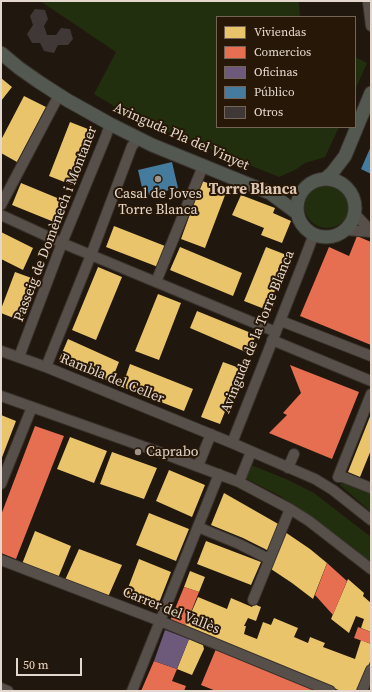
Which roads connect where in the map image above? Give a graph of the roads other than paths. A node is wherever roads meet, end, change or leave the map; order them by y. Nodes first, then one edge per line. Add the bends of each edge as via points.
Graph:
1 (368, 2) edge
2 (371, 26) edge
3 (1, 53) edge
4 (371, 93) edge
5 (59, 95) junction
6 (110, 124) junction
7 (138, 138) junction
8 (345, 156) junction
9 (203, 166) junction
10 (325, 179) junction
11 (347, 187) junction
12 (302, 190) junction
13 (270, 193) junction
14 (1, 205) edge
15 (297, 213) junction
16 (355, 214) junction
17 (1, 215) edge
18 (346, 230) junction
19 (371, 232) edge
20 (314, 234) junction
21 (62, 243) junction
22 (91, 255) junction
23 (156, 282) junction
24 (280, 321) junction
25 (274, 336) junction
26 (1, 351) edge
27 (371, 356) edge
28 (19, 357) junction
29 (46, 367) junction
30 (371, 381) edge
31 (371, 394) edge
32 (1, 396) edge
33 (32, 407) junction
34 (211, 434) junction
35 (232, 442) junction
36 (252, 452) junction
37 (294, 454) dead end
38 (198, 466) junction
39 (288, 468) junction
40 (219, 474) junction
41 (239, 482) junction
42 (1, 484) edge
43 (371, 488) edge
44 (290, 509) junction
45 (371, 520) edge
46 (198, 527) junction
47 (269, 559) junction
48 (1, 560) edge
49 (371, 569) edge
50 (253, 600) dead end
51 (160, 622) junction
52 (371, 670) edge
53 (1, 688) edge
54 (8, 691) edge
55 (132, 691) edge
56 (330, 691) edge
57 (362, 691) edge

1 - 2 street
3 - 5 main road, Avinguda Pla del Vinyet
4 - 8 main road
5 - 6 main road, Avinguda Pla del Vinyet
5 - 14 street
6 - 7 main road, Avinguda Pla del Vinyet
6 - 21 street, Passeig de Domènech i Montaner
7 - 9 main road, Avinguda Pla del Vinyet
7 - 22 street via 132,146
8 - 10 main road
8 - 11 main road
9 - 13 main road, Avinguda Pla del Vinyet
9 - 23 street
10 - 11 main road via 337,180
10 - 12 main road via 310,183
11 - 16 main road via 355,202
12 - 13 main road, Avinguda Pla del Vinyet via 282,194
12 - 15 main road via 296,204
13 - 15 main road, Avinguda Pla del Vinyet
15 - 20 main road via 302,225
16 - 18 main road
16 - 19 street
17 - 21 street
18 - 19 street
18 - 20 main road via 333,236
20 - 24 street, Avinguda de la Torre Blanca
21 - 22 street
21 - 28 street, Passeig de Domènech i Montaner
22 - 23 street
22 - 29 street
23 - 25 street
24 - 25 street, Avinguda de la Torre Blanca
24 - 27 street
25 - 30 street
25 - 35 street, Avinguda de la Torre Blanca
26 - 28 street, Rambla del Celler
28 - 29 street, Rambla del Celler
29 - 34 street, Rambla del Celler
31 - 43 street via 338,476
32 - 33 street
33 - 38 street
33 - 42 street
34 - 35 street, Rambla del Celler
34 - 38 street
35 - 36 street, Rambla del Celler
36 - 39 street, Rambla del Celler
36 - 41 street
37 - 39 street
38 - 40 street
39 - 45 street, Rambla del Celler via 333,490
40 - 41 street
40 - 46 street
41 - 44 street
44 - 47 street
44 - 49 street via 309,520
46 - 47 street
46 - 51 street
47 - 50 street
48 - 51 street, Carrer del Vallès
51 - 55 street
51 - 56 street, Carrer del Vallès
52 - 57 street
53 - 54 street

